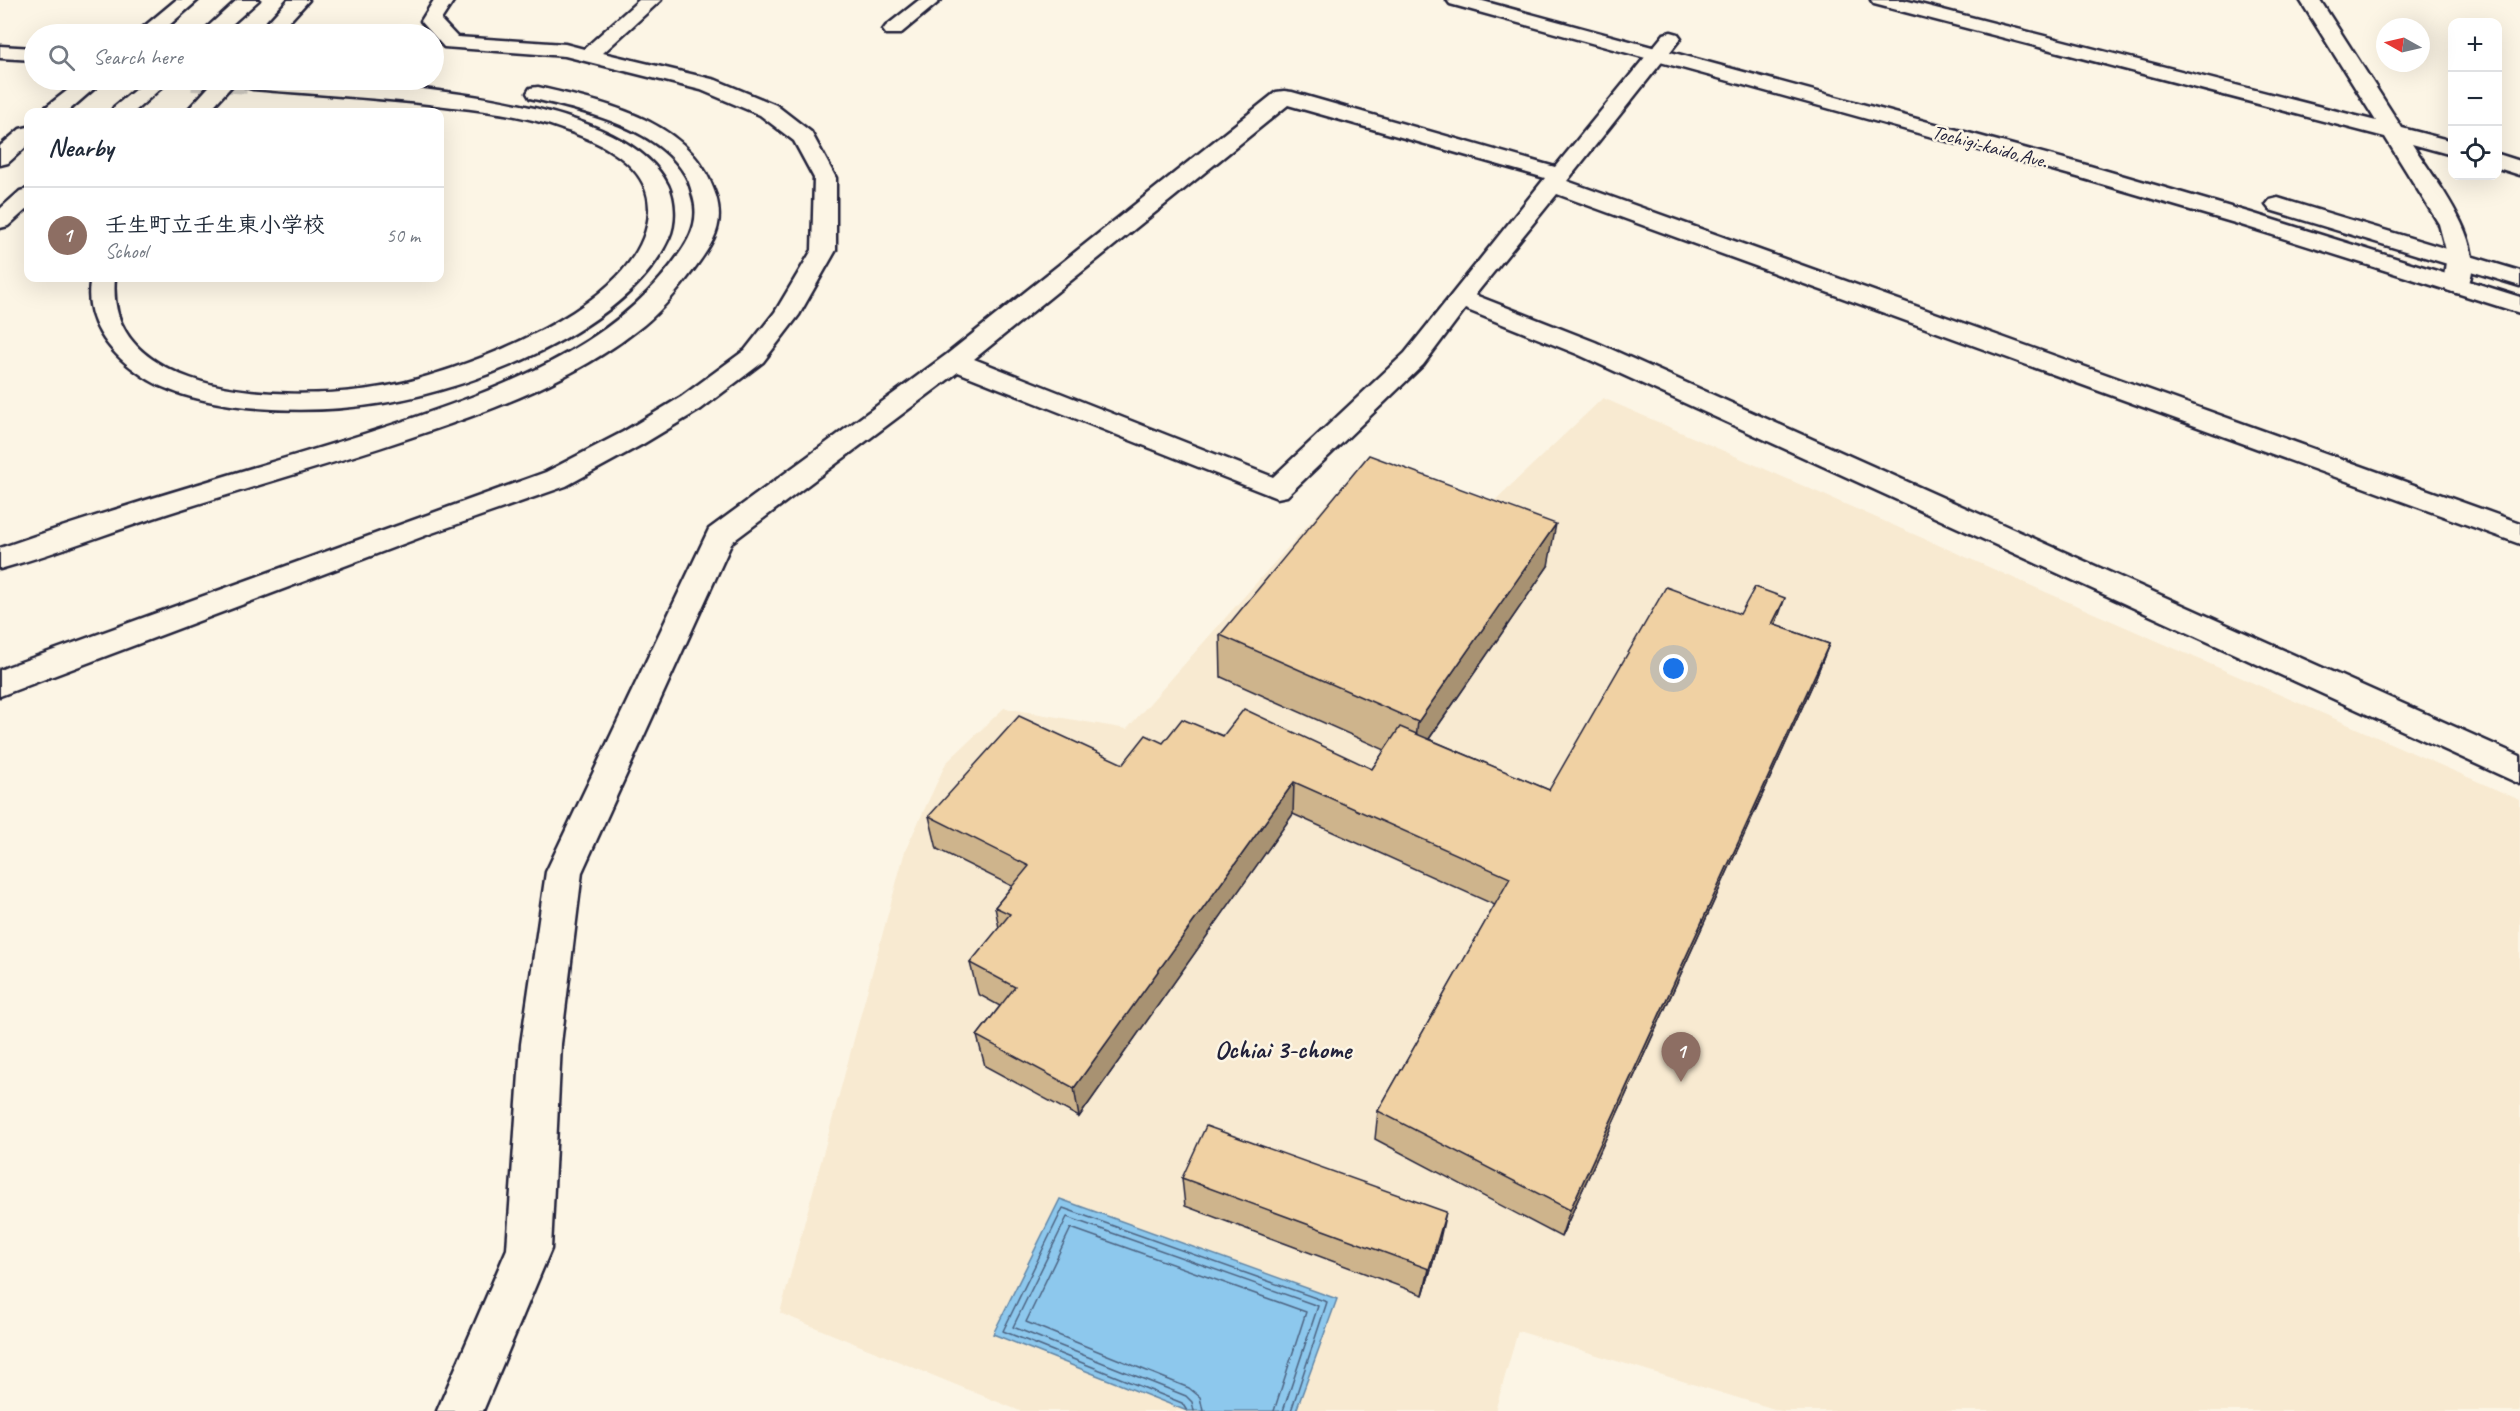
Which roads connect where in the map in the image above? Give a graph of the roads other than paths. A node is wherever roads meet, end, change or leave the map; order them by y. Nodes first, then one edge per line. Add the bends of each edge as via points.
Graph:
1 (188, 0) edge
2 (249, 0) edge
3 (299, 0) edge
4 (444, 0) edge
5 (651, 0) edge
6 (931, 0) edge
7 (1457, 0) edge
8 (1530, 0) edge
9 (1881, 0) edge
10 (2310, 0) edge
11 (159, 24) edge
12 (221, 24) edge
13 (276, 24) edge
14 (434, 24) edge
15 (893, 30) dead end
16 (444, 35) edge
17 (1663, 46) junction
18 (0, 52) edge
19 (24, 53) edge
20 (588, 56) junction
21 (0, 69) edge
22 (24, 70) edge
23 (444, 81) edge
24 (1854, 87) dead end
25 (81, 90) edge
26 (147, 90) edge
27 (217, 90) edge
28 (344, 90) edge
29 (59, 108) edge
30 (127, 108) edge
31 (201, 108) edge
32 (2392, 131) junction
33 (24, 137) edge
34 (2448, 147) edge
35 (0, 158) edge
36 (2502, 162) edge
37 (2520, 168) edge
38 (1555, 180) junction
39 (2253, 198) dead end
40 (24, 199) edge
41 (0, 221) edge
42 (2461, 260) junction
43 (2520, 279) edge
44 (102, 282) edge
45 (2456, 285) junction
46 (1460, 298) junction
47 (2520, 305) edge
48 (955, 362) junction
49 (2520, 534) edge
50 (0, 559) edge
51 (0, 684) edge
52 (2520, 771) edge
53 (460, 1411) edge

1 - 11 main road
2 - 12 main road
3 - 13 main road
4 - 14 main road via 431,21
5 - 20 main road
6 - 15 main road
7 - 17 main road, Tochigi-kaido Ave.
8 - 17 main road, Tochigi-kaido Ave.
9 - 32 main road via 1970,15
10 - 32 main road
16 - 20 main road via 451,43 565,50
17 - 24 main road, Tochigi-kaido Ave.
17 - 38 main road
17 - 45 main road, Tochigi-kaido Ave.
18 - 19 main road
20 - 51 main road via 708,85 768,110 802,137 825,178 824,250 786,315 754,356 691,403 556,479
21 - 22 main road
23 - 50 main road via 531,92 588,106 666,139 690,162 705,190 709,218 677,280 637,318 582,355 515,391 423,425 99,524
25 - 29 main road
26 - 30 main road
27 - 31 main road
28 - 44 main road via 521,110 565,122 602,138 635,158 657,180 662,209 658,237 616,294 568,327 497,361 435,382 352,399 294,402 227,397 180,386 137,362 110,331 99,294
32 - 34 main road
32 - 42 main road via 2451,224
33 - 35 main road
36 - 37 main road
38 - 46 main road
38 - 48 main road via 1284,97
38 - 49 main road
39 - 42 main road
40 - 41 main road
42 - 43 main road
42 - 45 main road
45 - 47 main road, Tochigi-kaido Ave.
46 - 48 main road via 1414,359 1277,489
46 - 52 main road via 1586,348
48 - 53 main road via 720,536 564,872 541,1044 530,1249

